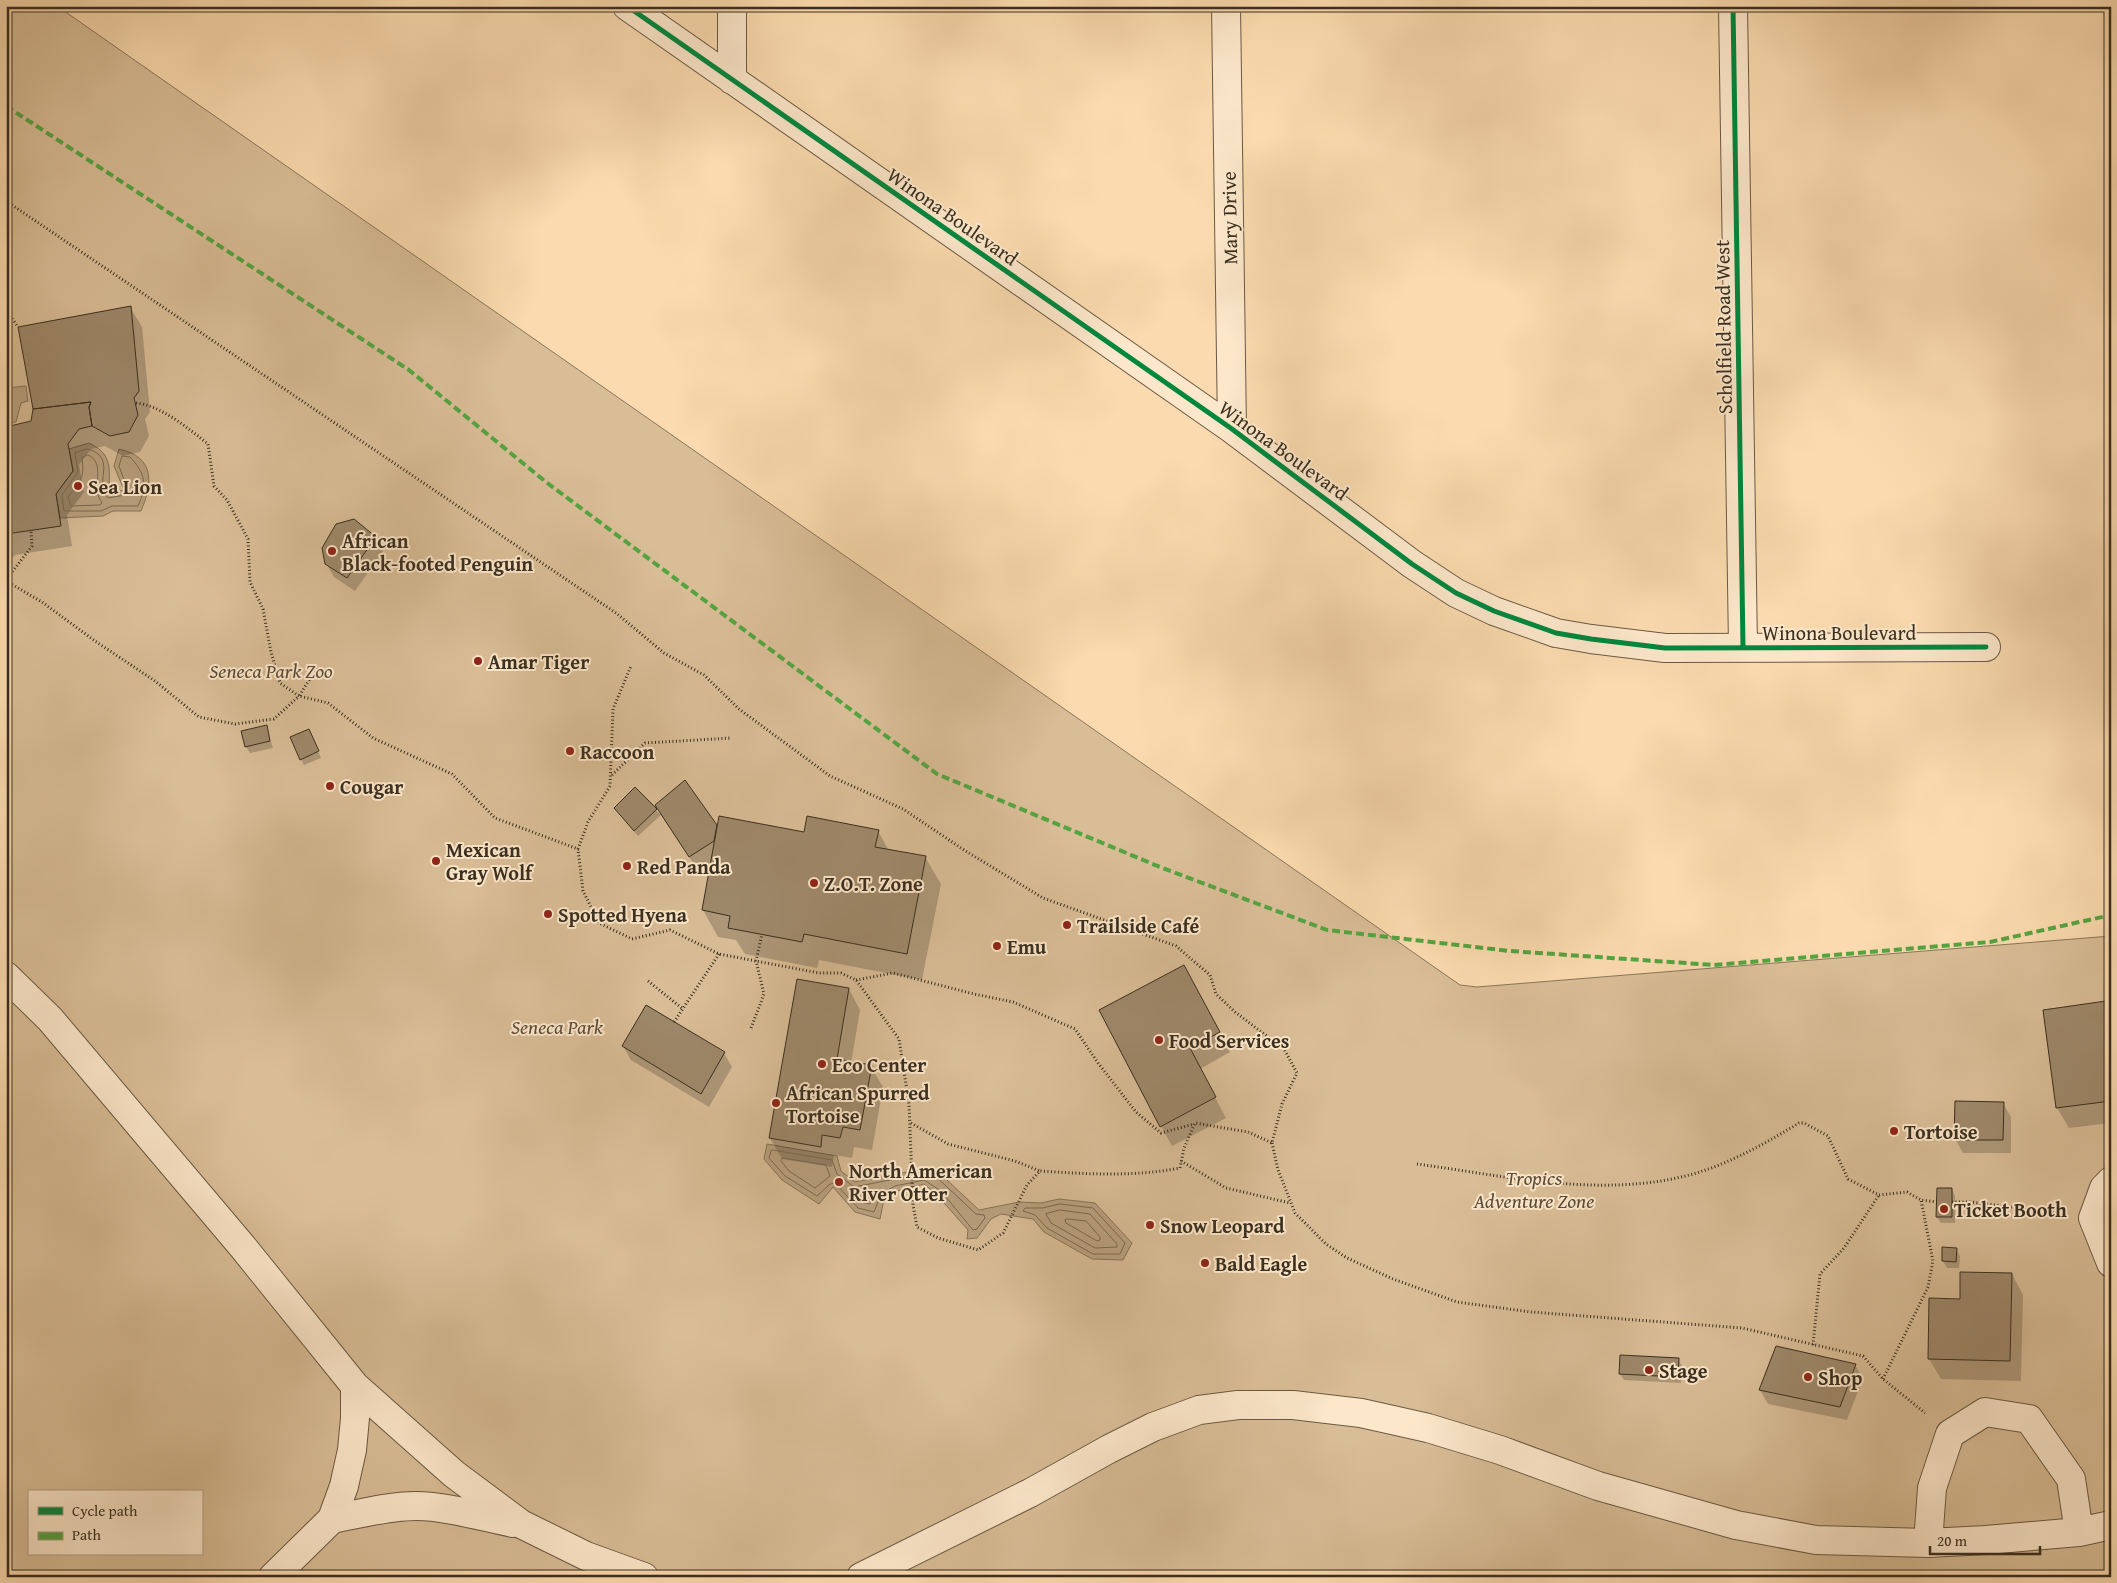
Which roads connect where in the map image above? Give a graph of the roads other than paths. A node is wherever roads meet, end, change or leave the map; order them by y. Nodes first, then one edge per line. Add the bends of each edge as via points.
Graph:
1 (627, 6) edge
2 (732, 6) edge
3 (1226, 6) edge
4 (1733, 6) edge
5 (732, 80) junction
6 (1232, 429) junction
7 (1743, 647) junction
8 (1986, 647) dead end
9 (6, 976) edge
10 (2111, 1181) edge
11 (2111, 1263) edge
12 (354, 1386) junction
13 (332, 1519) junction
14 (521, 1524) junction
15 (2111, 1525) edge
16 (2079, 1532) junction
17 (1928, 1543) junction
18 (273, 1577) edge
19 (644, 1577) edge
20 (860, 1577) edge

1 - 5 street, Winona Boulevard
2 - 5 street
3 - 6 street, Mary Drive
4 - 7 street, Scholfield Road West
5 - 6 street, Winona Boulevard
6 - 7 street, Winona Boulevard via 1412,564 1456,593 1494,611 1556,633 1591,639 1665,648
7 - 8 street, Winona Boulevard
9 - 12 street via 50,1019 242,1246
10 - 11 street via 2104,1188 2093,1218
12 - 13 street via 352,1450
12 - 14 street via 454,1474
13 - 14 street via 417,1506
13 - 18 street
14 - 19 street via 586,1556
15 - 16 street
16 - 17 street
16 - 17 street via 2071,1479 2029,1419 1985,1412 1950,1434 1932,1488
17 - 20 street via 1816,1540 1736,1524 1598,1486 1428,1428 1361,1413 1313,1407 1238,1406 1199,1410 1153,1427 1030,1493

